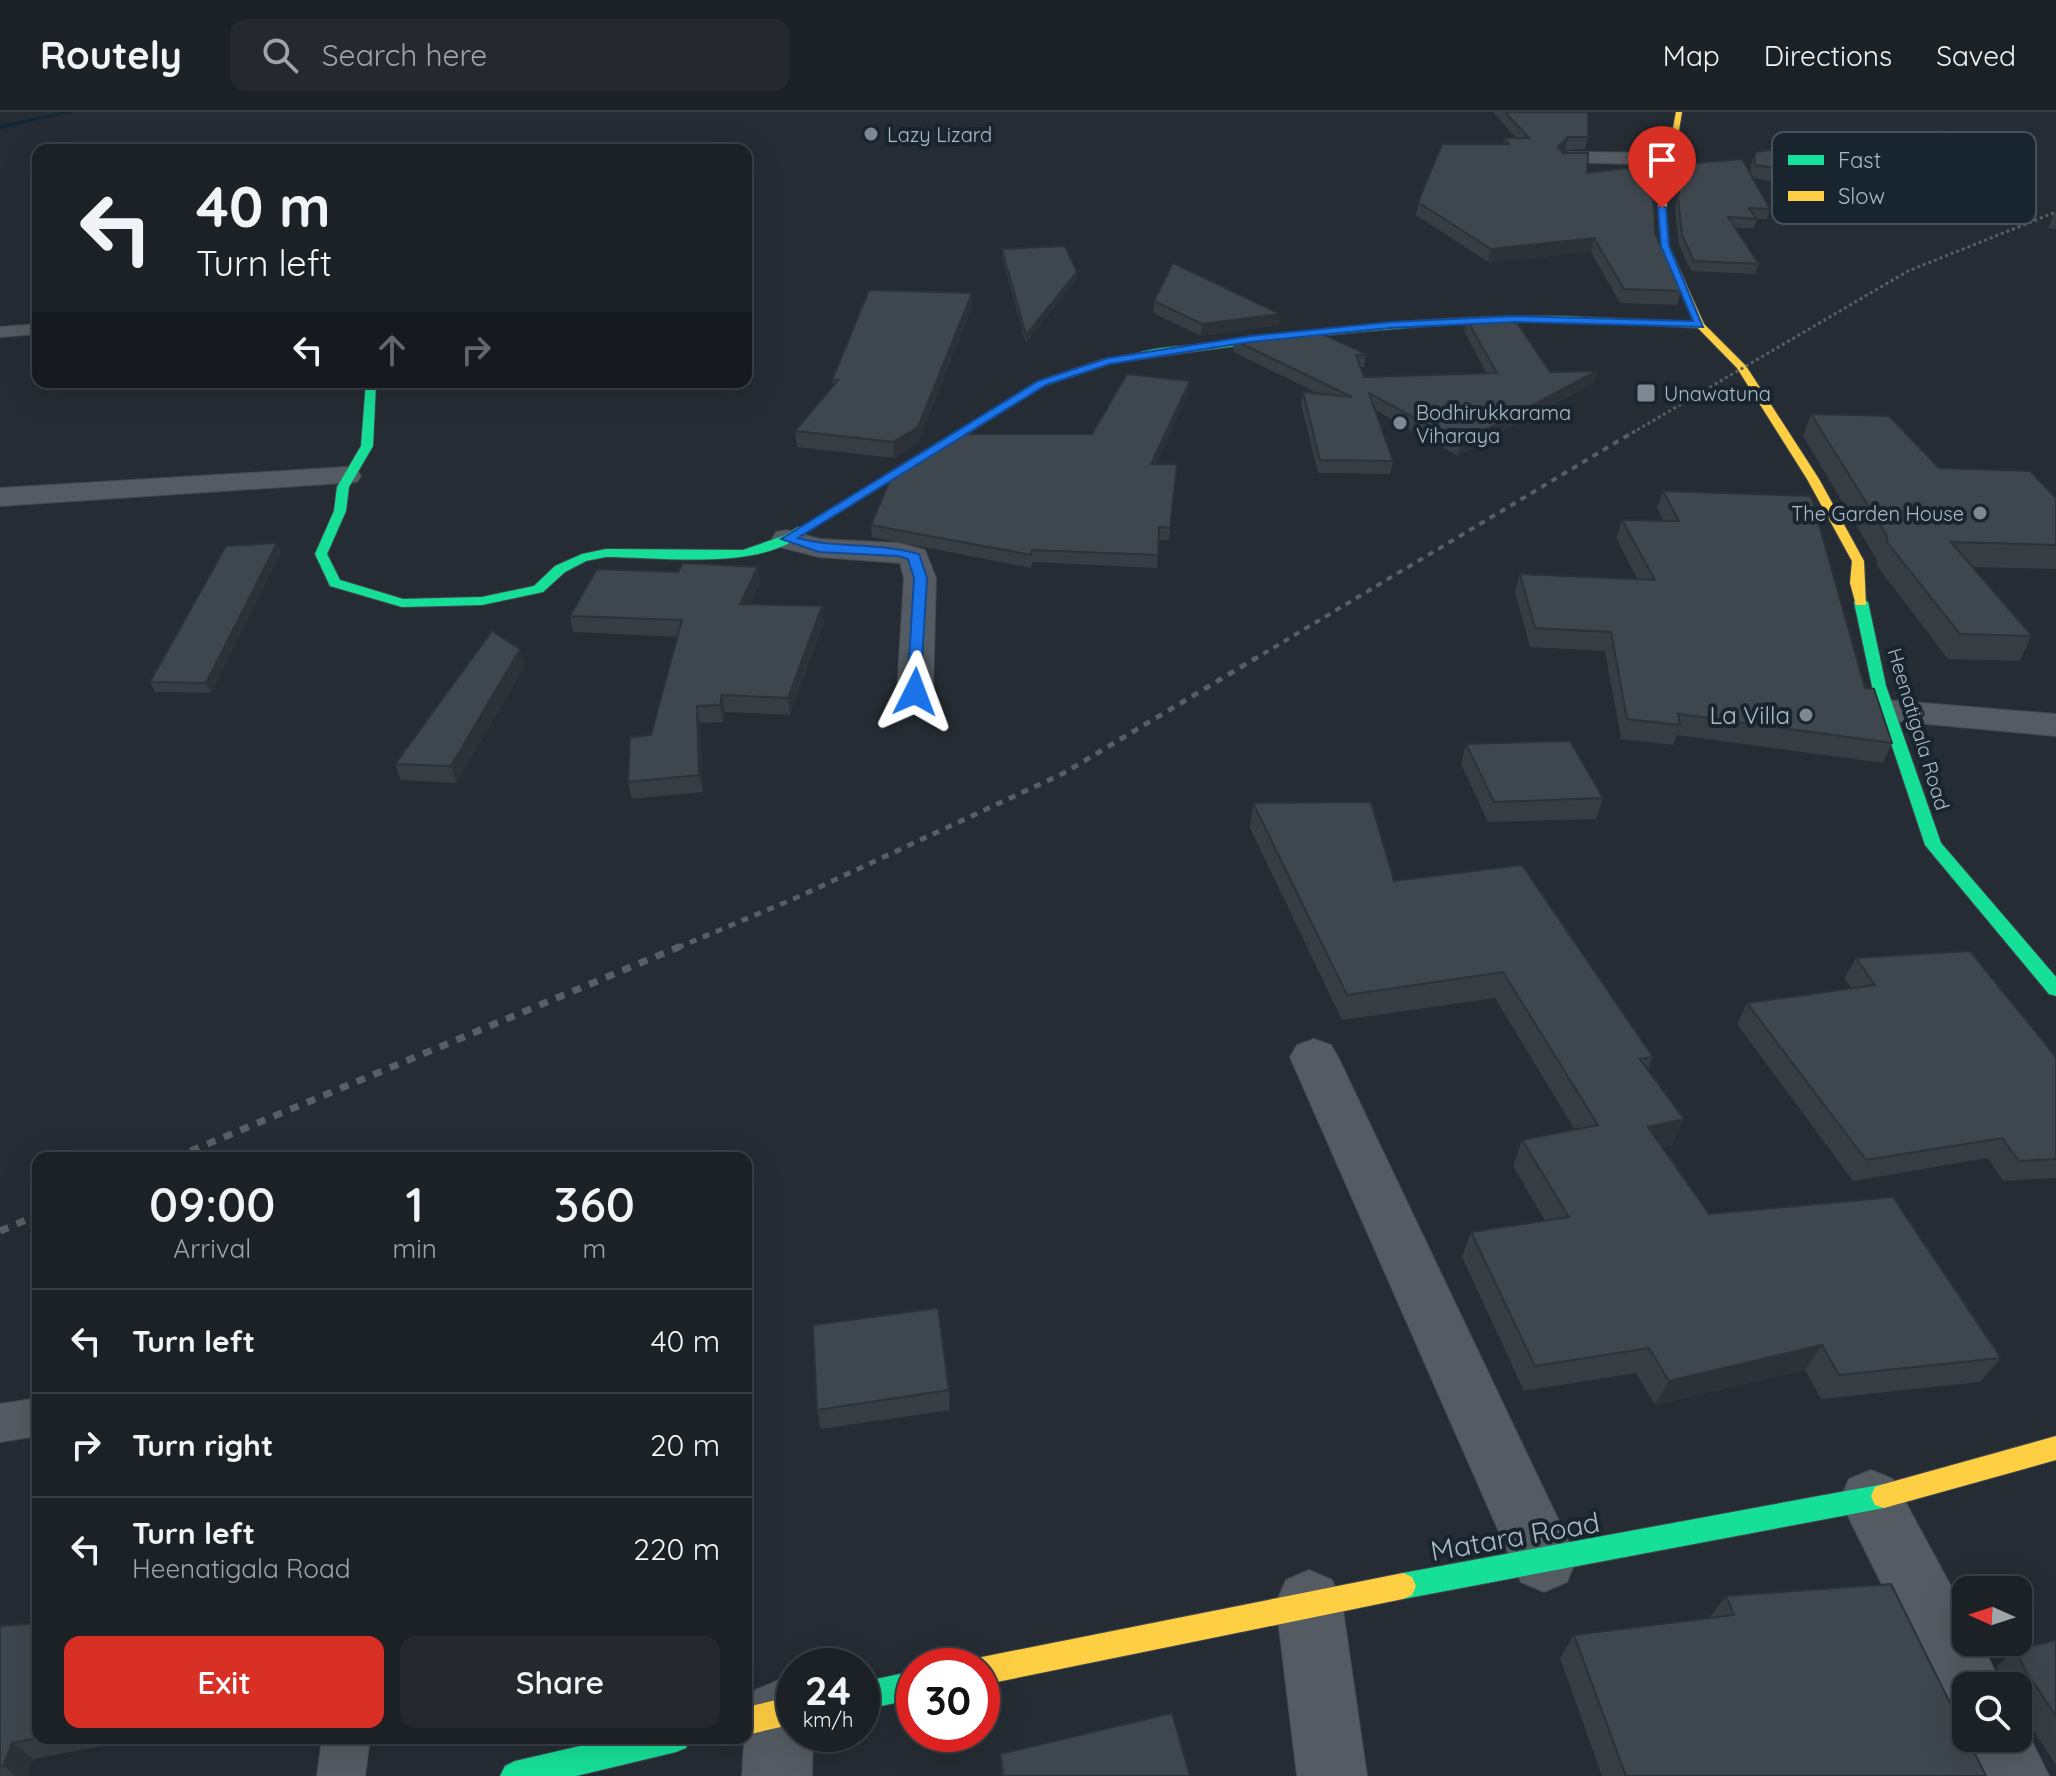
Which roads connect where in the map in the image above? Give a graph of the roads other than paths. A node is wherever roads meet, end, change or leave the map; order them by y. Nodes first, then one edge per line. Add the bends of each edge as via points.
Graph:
1 (1679, 112) edge
2 (1567, 158) edge
3 (1672, 159) junction
4 (1700, 325) junction
5 (32, 329) edge
6 (0, 332) edge
7 (371, 388) edge
8 (347, 476) junction
9 (0, 497) edge
10 (787, 539) junction
11 (915, 692) dead end
12 (1887, 711) junction
13 (2056, 725) edge
14 (2056, 989) edge
15 (1314, 1057) dead end
16 (32, 1418) edge
17 (0, 1423) edge
18 (2056, 1448) edge
19 (1871, 1500) junction
20 (1544, 1560) junction
21 (1309, 1603) junction
22 (1000, 1667) edge
23 (1961, 1672) edge
24 (345, 1744) edge
25 (651, 1744) edge
26 (2002, 1752) edge
27 (341, 1776) edge
28 (515, 1776) edge
29 (1332, 1776) edge
30 (2014, 1776) edge

1 - 3 main road, Heenatigala Road
2 - 3 street
3 - 4 main road, Heenatigala Road via 1662,208 1665,246
4 - 10 main road via 1514,319 1390,325 1108,361 1042,383
4 - 12 main road, Heenatigala Road via 1741,366 1858,561 1857,583
5 - 6 lane
7 - 8 main road via 367,446
8 - 9 street
8 - 10 main road via 340,511 321,554 335,583 402,603 482,601 538,589 560,569 606,553 744,554
10 - 11 street via 819,548 914,557 920,578
12 - 13 street
12 - 14 main road, Heenatigala Road via 1933,845
15 - 20 street
16 - 17 lane
18 - 19 main road, Matara Road
19 - 20 main road, Matara Road
19 - 23 street
20 - 21 main road, Matara Road
21 - 22 main road, Matara Road
21 - 29 street
24 - 27 lane
25 - 28 main road
26 - 30 street

